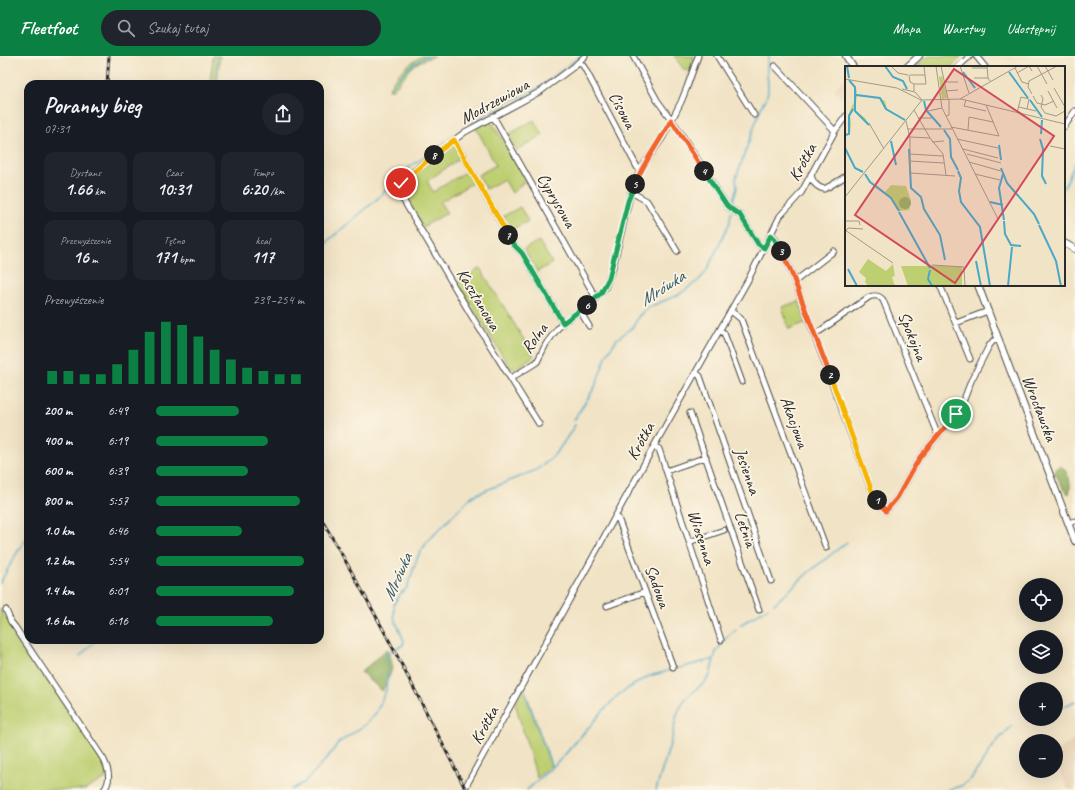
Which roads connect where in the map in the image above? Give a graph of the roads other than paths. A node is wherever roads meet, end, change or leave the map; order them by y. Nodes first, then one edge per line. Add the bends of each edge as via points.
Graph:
1 (586, 56) edge
2 (633, 56) edge
3 (698, 56) edge
4 (717, 56) edge
5 (846, 56) edge
6 (919, 56) edge
7 (970, 56) edge
8 (976, 56) edge
9 (580, 62) junction
10 (775, 66) dead end
11 (852, 66) edge
12 (908, 66) edge
13 (959, 66) edge
14 (984, 66) edge
15 (1075, 111) edge
16 (754, 115) dead end
17 (493, 116) junction
18 (845, 117) edge
19 (671, 120) junction
20 (1065, 126) edge
21 (835, 131) junction
22 (454, 140) junction
23 (640, 170) junction
24 (811, 174) junction
25 (845, 177) edge
26 (806, 184) junction
27 (816, 184) junction
28 (399, 187) joint
29 (631, 192) junction
30 (771, 235) junction
31 (1065, 244) edge
32 (764, 248) junction
33 (1075, 249) edge
34 (678, 251) dead end
35 (834, 251) dead end
36 (794, 280) junction
37 (940, 286) edge
38 (978, 286) edge
39 (596, 298) junction
40 (731, 310) junction
41 (580, 311) junction
42 (988, 311) junction
43 (563, 323) junction
44 (956, 323) junction
45 (589, 326) dead end
46 (720, 331) junction
47 (814, 333) junction
48 (999, 339) junction
49 (970, 359) dead end
50 (696, 373) junction
51 (511, 378) junction
52 (742, 382) dead end
53 (690, 413) dead end
54 (539, 424) dead end
55 (938, 436) junction
56 (654, 446) junction
57 (706, 457) junction
58 (666, 471) junction
59 (615, 516) junction
60 (1075, 520) edge
61 (1068, 523) junction
62 (724, 530) dead end
63 (1075, 541) edge
64 (689, 542) junction
65 (826, 548) dead end
66 (771, 580) dead end
67 (645, 592) junction
68 (607, 606) dead end
69 (6, 610) dead end
70 (759, 610) dead end
71 (24, 640) edge
72 (720, 640) dead end
73 (26, 644) edge
74 (673, 667) dead end
75 (466, 786) dead end
76 (104, 790) edge

1 - 9 street, Modrzewiowa
2 - 19 street
3 - 19 street, Rolna
4 - 16 street
5 - 11 street
6 - 12 street
7 - 13 street
8 - 14 street
9 - 17 street, Modrzewiowa via 541,90
9 - 23 street, Cisowa
10 - 21 street
15 - 20 street
17 - 22 street, Modrzewiowa
17 - 39 street, Cyprysowa
18 - 21 street, Krótka
19 - 23 street, Rolna via 663,137
19 - 32 street via 727,206 740,215 758,244
21 - 24 street, Krótka
22 - 28 street, Modrzewiowa via 420,166
22 - 43 street via 513,244 522,253
23 - 29 street, Rolna
24 - 26 street, Krótka
24 - 27 street
25 - 27 street via 827,188
26 - 27 street
26 - 30 street, Krótka via 801,193 783,211
28 - 51 street, Kasztanowa via 399,194
29 - 34 street via 647,201
29 - 39 street, Rolna via 609,278 605,288
30 - 32 street, Krótka
30 - 36 street
31 - 33 street
32 - 40 street, Krótka
35 - 36 street
36 - 47 street
37 - 44 street
38 - 42 street, Wrocławska
39 - 41 street, Rolna
40 - 46 street, Krótka
40 - 65 street, Akacjowa via 742,318
41 - 43 street, Rolna
41 - 45 street
42 - 44 street
42 - 48 street, Wrocławska
43 - 51 street, Rolna via 546,344 537,362
44 - 49 street
46 - 50 street, Krótka
46 - 52 street via 724,333
47 - 55 street, Spokojna via 869,297 880,296
47 - 55 street via 874,497 886,511 897,498 920,457
48 - 55 street via 993,341 971,381 963,402
48 - 61 street, Wrocławska
50 - 56 street, Krótka
50 - 66 street, Jesienna via 700,376
51 - 54 street, Kasztanowa
53 - 57 street, Letnia
56 - 58 street, Wiosenna via 659,449
56 - 59 street, Krótka
57 - 58 street
57 - 70 street, Letnia
58 - 64 street, Wiosenna
59 - 67 street, Sadowa via 618,518
59 - 75 street, Krótka
60 - 61 street
61 - 63 street, Wrocławska
62 - 64 street
64 - 72 street, Wiosenna
67 - 68 street
67 - 74 street, Sadowa
69 - 71 street
73 - 76 street via 108,767 109,780

